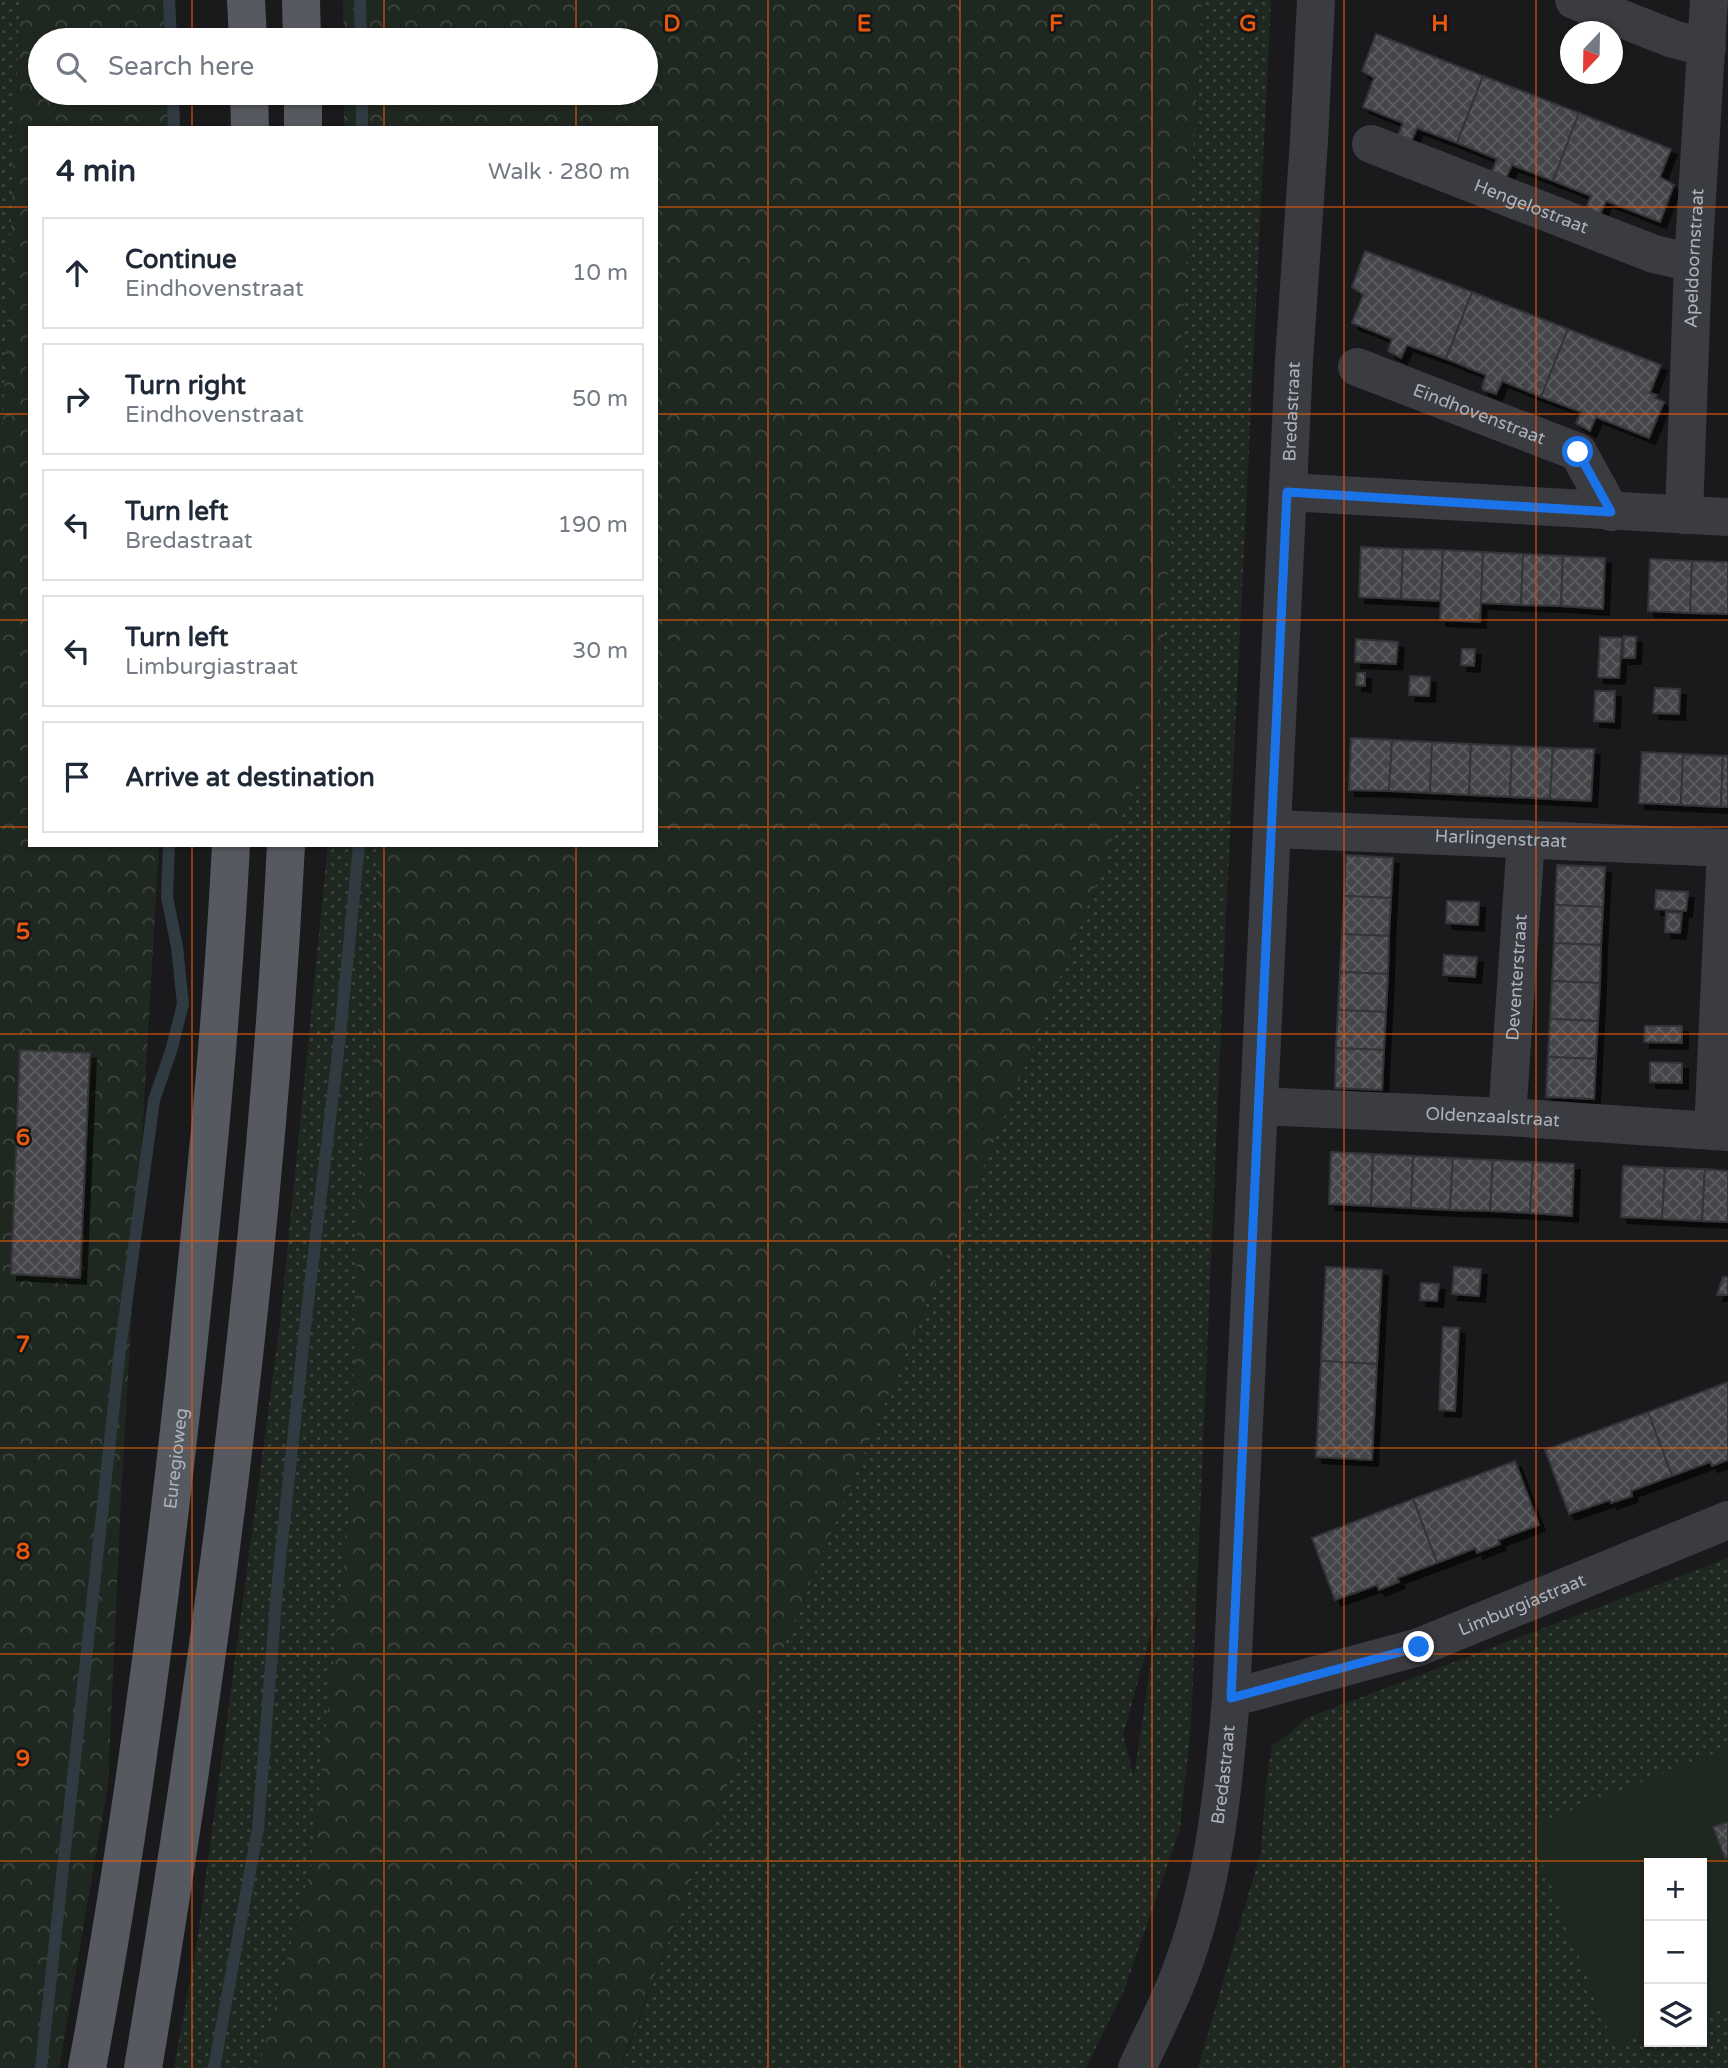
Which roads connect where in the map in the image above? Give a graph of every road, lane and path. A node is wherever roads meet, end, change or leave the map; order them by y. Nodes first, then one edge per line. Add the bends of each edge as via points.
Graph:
1 (247, 0) edge
2 (301, 0) edge
3 (1316, 0) edge
4 (1574, 0) edge
5 (1709, 0) edge
6 (248, 28) edge
7 (302, 28) edge
8 (1707, 48) junction
9 (249, 105) edge
10 (303, 105) edge
11 (1716, 112) edge
12 (250, 126) edge
13 (303, 126) edge
14 (1371, 144) dead end
15 (1693, 263) junction
16 (1357, 367) dead end
17 (1287, 492) junction
18 (1611, 512) junction
19 (1684, 515) junction
20 (1728, 517) edge
21 (1273, 829) junction
22 (1526, 839) junction
23 (231, 847) edge
24 (286, 847) edge
25 (1727, 848) edge
26 (1259, 1106) junction
27 (1507, 1117) junction
28 (1720, 1132) edge
29 (1728, 1521) edge
30 (1231, 1698) junction
31 (87, 2068) edge
32 (143, 2068) edge
33 (1137, 2068) edge

1 - 6 main road
2 - 7 main road
3 - 17 street, Bredastraat
4 - 8 street
5 - 8 street, Apeldoornstraat
8 - 11 street, Apeldoornstraat
9 - 12 main road
10 - 13 main road
11 - 15 street, Apeldoornstraat
14 - 15 street, Hengelostraat via 1654,254
15 - 19 street, Apeldoornstraat
16 - 18 street, Eindhovenstraat via 1578,452
17 - 18 street
17 - 21 street, Bredastraat
18 - 19 street
19 - 20 street
21 - 22 street, Harlingenstraat
21 - 26 street, Bredastraat
22 - 25 street, Harlingenstraat
22 - 27 street, Deventerstraat
23 - 31 main road, Euregioweg via 201,1230 169,1520 118,1887
24 - 32 main road via 256,1241 224,1532
25 - 28 street
26 - 27 street, Oldenzaalstraat
26 - 30 street, Bredastraat
27 - 28 street, Oldenzaalstraat
29 - 30 street, Limburgiastraat via 1419,1647
30 - 33 street, Bredastraat via 1223,1794 1203,1900 1180,1975

